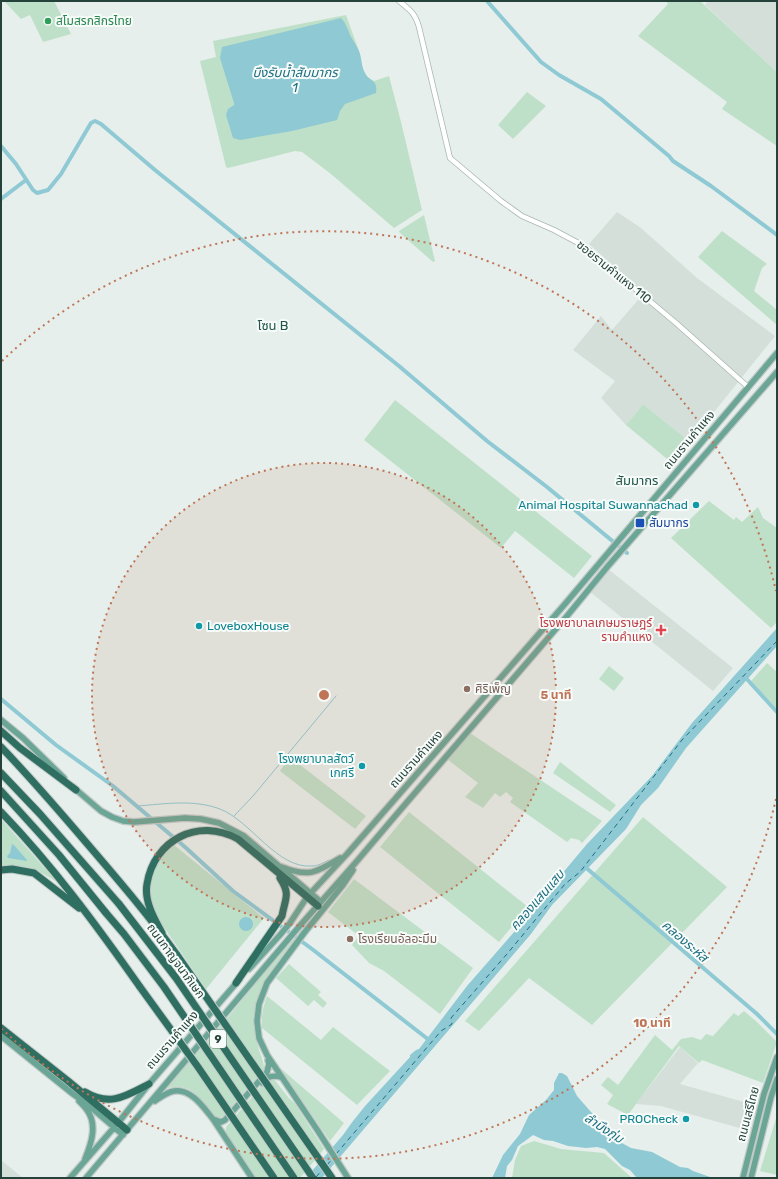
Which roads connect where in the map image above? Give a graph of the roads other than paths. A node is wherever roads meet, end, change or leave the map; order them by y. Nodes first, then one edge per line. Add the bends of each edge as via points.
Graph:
1 (399, 1) edge
2 (777, 353) edge
3 (777, 372) edge
4 (748, 387) junction
5 (726, 413) junction
6 (735, 420) junction
7 (1, 720) edge
8 (1, 731) edge
9 (1, 747) edge
10 (440, 748) junction
11 (448, 754) junction
12 (1, 773) edge
13 (76, 790) junction
14 (1, 791) edge
15 (387, 808) junction
16 (1, 812) edge
17 (396, 815) junction
18 (347, 854) junction
19 (357, 861) junction
20 (274, 863) junction
21 (1, 870) edge
22 (277, 873) junction
23 (308, 895) junction
24 (320, 904) junction
25 (88, 915) junction
26 (162, 933) junction
27 (236, 983) junction
28 (1, 1028) edge
29 (1, 1036) edge
30 (267, 1055) junction
31 (777, 1057) edge
32 (281, 1077) junction
33 (777, 1079) edge
34 (68, 1081) junction
35 (149, 1084) junction
36 (73, 1094) junction
37 (148, 1106) junction
38 (213, 1119) junction
39 (116, 1125) junction
40 (125, 1132) junction
41 (224, 1135) junction
42 (84, 1162) junction
43 (70, 1178) edge
44 (86, 1178) edge
45 (252, 1178) edge
46 (274, 1178) edge
47 (294, 1178) edge
48 (313, 1178) edge
49 (332, 1178) edge
50 (348, 1178) edge
51 (743, 1178) edge
52 (751, 1178) edge

1 - 4 street, ซอยรามคำแหง 110 via 416,18 450,158 522,216 584,246
2 - 4 main road, ถนนรามคำแหง
3 - 6 main road, ถนนรามคำแหง
4 - 5 main road, ถนนรามคำแหง
5 - 6 main road
5 - 10 main road, ถนนรามคำแหง
6 - 11 main road, ถนนรามคำแหง
7 - 13 main road
8 - 13 highway
9 - 26 highway
10 - 11 main road
10 - 15 main road, ถนนรามคำแหง
11 - 17 main road, ถนนรามคำแหง
12 - 48 highway, ถนนกาญจนาภิเษก / 9, bridge via 119,904 176,978
13 - 20 main road via 101,811 123,821 185,818 214,821 244,836
14 - 47 highway, 9, bridge via 60,855 124,934
15 - 17 main road
15 - 18 main road, ถนนรามคำแหง
16 - 25 highway
17 - 19 main road, ถนนรามคำแหง
18 - 20 main road via 315,872 290,870
18 - 23 main road, ถนนรามคำแหง
19 - 24 main road, ถนนรามคำแหง
19 - 30 main road via 349,878 267,983 258,1004 257,1021 259,1038
20 - 23 main road
21 - 25 highway via 12,869 34,874
22 - 23 highway
22 - 26 highway via 230,835 214,830 195,831 178,838 164,848 155,861 147,884 149,904
22 - 27 highway via 287,893 282,916
23 - 24 highway
23 - 27 main road, ถนนรามคำแหง via 290,923
24 - 37 main road, ถนนรามคำแหง
25 - 46 highway, bridge via 198,1066
26 - 49 highway, bridge
27 - 35 main road, ถนนรามคำแหง
28 - 34 highway
29 - 36 main road
30 - 32 main road
30 - 38 main road via 267,1072 225,1120 221,1122
31 - 51 main road, ถนนเสรีไทย via 764,1094
32 - 41 main road via 266,1078 227,1122
32 - 50 main road
33 - 52 main road, ถนนเสรีไทย
34 - 35 highway via 96,1097 108,1100 124,1097
34 - 39 highway
35 - 39 main road, ถนนรามคำแหง
36 - 39 main road
36 - 42 main road via 87,1110 92,1122 92,1140
37 - 38 main road via 174,1090 184,1092
37 - 40 main road, ถนนรามคำแหง
38 - 41 main road
39 - 40 highway
39 - 42 main road, ถนนรามคำแหง
40 - 44 main road, ถนนรามคำแหง
41 - 45 main road
42 - 43 main road, ถนนรามคำแหง

